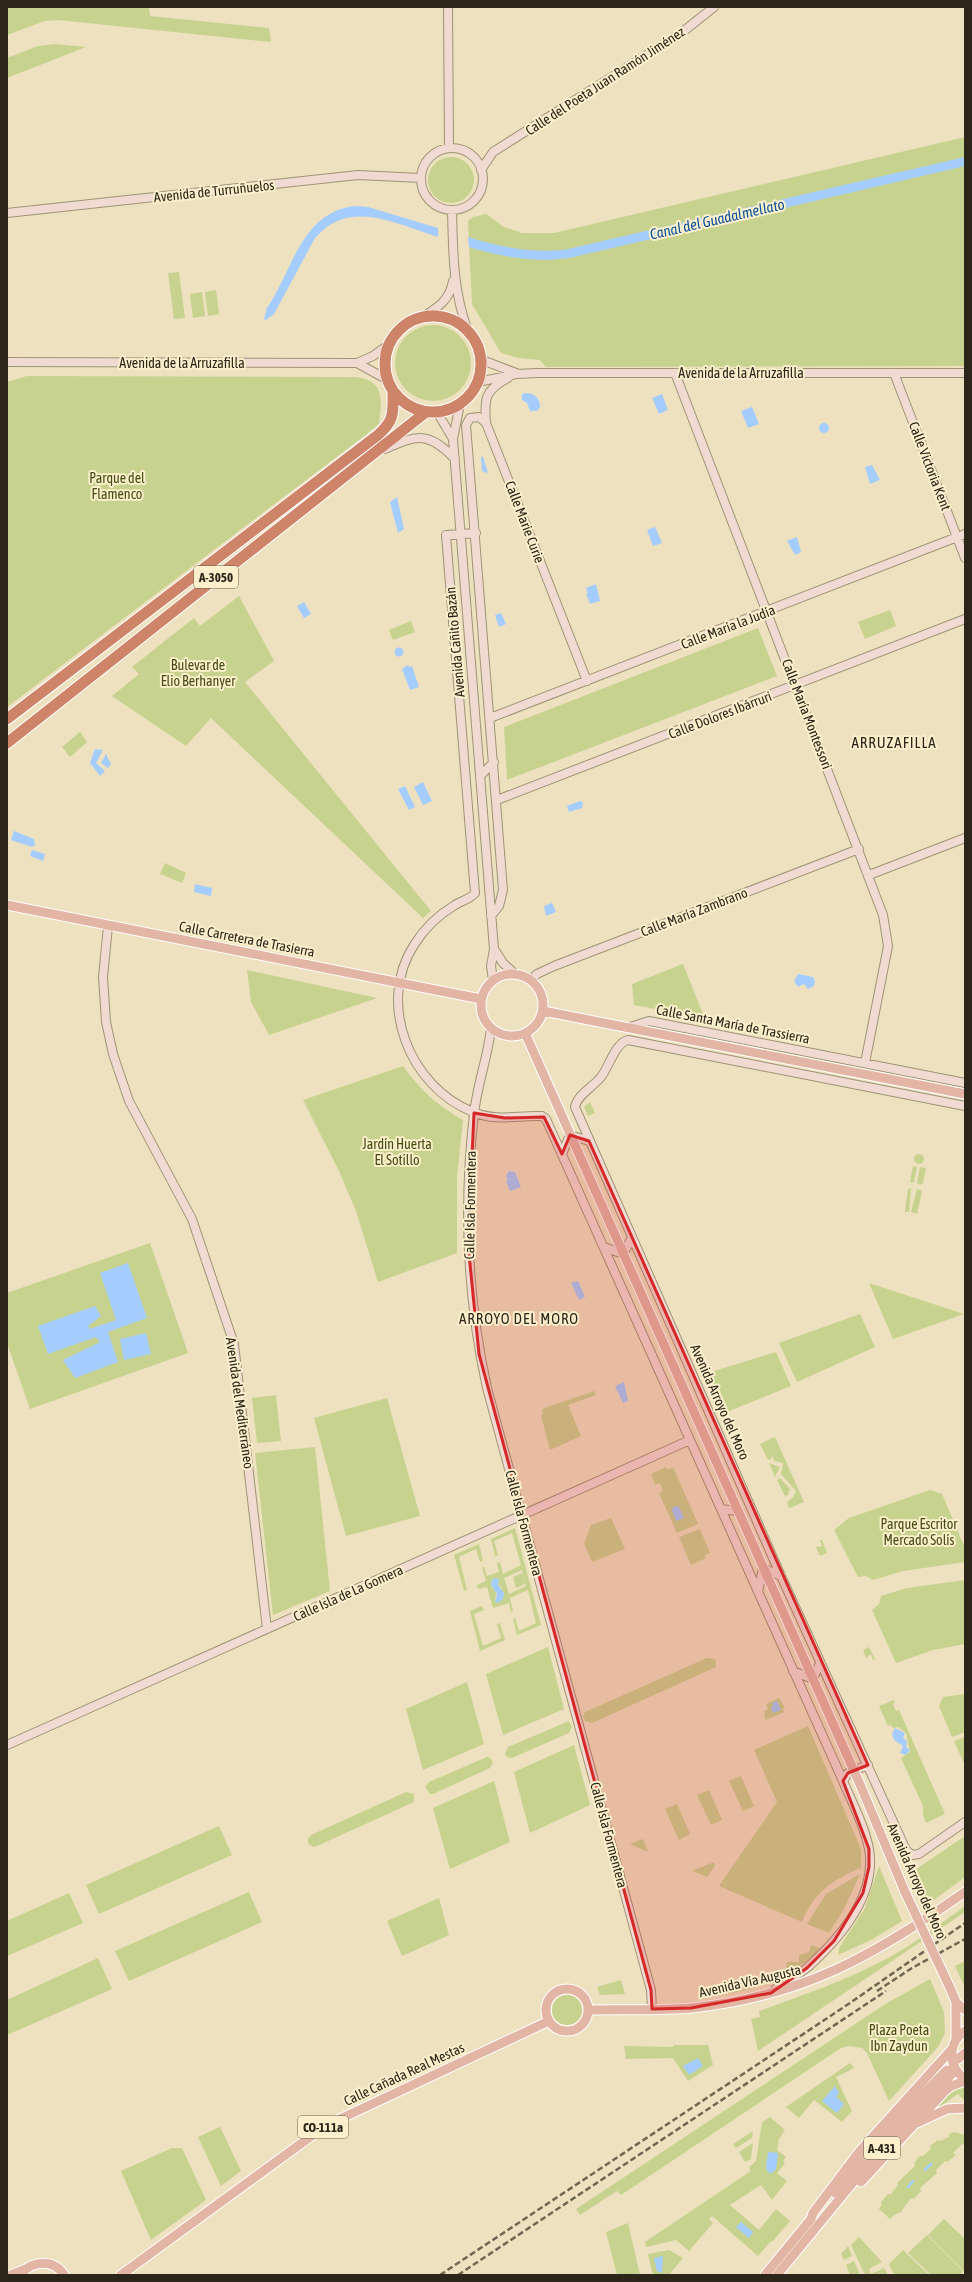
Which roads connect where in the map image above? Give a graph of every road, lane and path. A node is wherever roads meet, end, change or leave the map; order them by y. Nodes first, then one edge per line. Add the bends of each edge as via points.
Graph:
1 (448, 7) edge
2 (714, 7) edge
3 (449, 148) junction
4 (494, 152) junction
5 (473, 156) junction
6 (481, 170) junction
7 (421, 178) junction
8 (452, 210) junction
9 (7, 213) edge
10 (454, 278) junction
11 (424, 316) junction
12 (468, 331) junction
13 (388, 345) junction
14 (482, 360) junction
15 (7, 362) edge
16 (357, 363) junction
17 (675, 373) junction
18 (894, 373) junction
19 (965, 373) edge
20 (516, 374) junction
21 (386, 379) junction
22 (478, 382) junction
23 (393, 391) junction
24 (460, 404) junction
25 (426, 412) junction
26 (437, 412) junction
27 (486, 423) junction
28 (453, 439) junction
29 (375, 453) junction
30 (455, 459) junction
31 (476, 533) junction
32 (460, 534) junction
33 (961, 536) edge
34 (965, 558) edge
35 (767, 612) junction
36 (965, 619) edge
37 (587, 681) junction
38 (795, 685) junction
39 (490, 718) junction
40 (7, 719) edge
41 (7, 743) edge
42 (494, 762) junction
43 (466, 764) junction
44 (480, 776) junction
45 (497, 800) junction
46 (965, 838) edge
47 (859, 849) junction
48 (869, 876) junction
49 (7, 905) edge
50 (491, 916) junction
51 (108, 926) junction
52 (494, 949) junction
53 (515, 974) junction
54 (493, 980) junction
55 (531, 980) junction
56 (400, 983) junction
57 (481, 999) junction
58 (543, 1011) junction
59 (491, 1028) junction
60 (626, 1028) junction
61 (639, 1031) junction
62 (525, 1033) junction
63 (662, 1046) junction
64 (836, 1058) junction
65 (865, 1063) junction
66 (818, 1066) junction
67 (894, 1069) junction
68 (829, 1079) junction
69 (965, 1083) edge
70 (905, 1084) junction
71 (888, 1091) junction
72 (965, 1094) edge
73 (965, 1106) edge
74 (474, 1113) junction
75 (570, 1135) junction
76 (589, 1141) junction
77 (562, 1154) junction
78 (632, 1238) junction
79 (604, 1248) junction
80 (623, 1254) junction
81 (690, 1440) junction
82 (721, 1509) junction
83 (737, 1511) junction
84 (522, 1515) junction
85 (763, 1568) junction
86 (782, 1576) junction
87 (758, 1592) junction
88 (267, 1629) junction
89 (820, 1663) junction
90 (793, 1671) junction
91 (813, 1679) junction
92 (10, 1744) edge
93 (868, 1765) junction
94 (854, 1771) junction
95 (843, 1781) junction
96 (965, 1822) edge
97 (965, 1892) edge
98 (771, 1993) junction
99 (956, 2002) junction
100 (652, 2009) junction
101 (588, 2010) junction
102 (965, 2010) edge
103 (549, 2021) junction
104 (965, 2031) edge
105 (956, 2039) junction
106 (952, 2049) junction
107 (965, 2080) edge
108 (965, 2108) edge
109 (911, 2127) junction
110 (813, 2217) junction
111 (819, 2226) junction
112 (23, 2272) edge
113 (11, 2275) edge
114 (64, 2275) edge
115 (121, 2275) edge
116 (765, 2275) edge
117 (777, 2275) edge

1 - 3 main road
2 - 4 main road, Calle del Poeta Juan Ramón Jiménez via 680,34
3 - 5 main road
3 - 7 main road via 428,159
4 - 5 main road, Calle del Poeta Juan Ramón Jiménez
4 - 6 main road, Calle del Poeta Juan Ramón Jiménez
5 - 6 main road
6 - 8 main road via 483,184 476,198 462,208
7 - 8 main road via 423,191 429,201
7 - 9 main road, Avenida de Turruñuelos via 358,175
8 - 10 main road
10 - 11 main road via 452,289 446,299
10 - 12 main road via 461,313
11 - 12 highway via 448,318 461,324
11 - 13 highway via 408,322 394,334
12 - 14 highway via 474,337
13 - 16 main road, Avenida de la Arruzafilla
13 - 21 highway via 384,366
14 - 20 main road, Avenida de la Arruzafilla
14 - 22 highway
15 - 16 main road, Avenida de la Arruzafilla
16 - 21 main road, Avenida de la Arruzafilla
17 - 18 main road, Avenida de la Arruzafilla
17 - 20 main road, Avenida de la Arruzafilla
17 - 35 main road, Calle María Montessori
18 - 19 main road, Avenida de la Arruzafilla
18 - 33 main road, Calle Victoria Kent
20 - 22 main road, Avenida de la Arruzafilla
20 - 27 main road, Calle Marie Curie via 489,392 484,403
21 - 23 highway
22 - 24 highway via 472,394
23 - 25 highway via 403,402
23 - 40 highway, A-3050 via 394,414 388,426 378,435
24 - 26 highway
24 - 28 main road, Avenida Cañito Bazán
25 - 26 highway
25 - 29 highway, A-3050
26 - 28 main road, Avenida Cañito Bazán
27 - 31 main road, Avenida Cañito Bazán via 479,417 474,417 470,418 466,425
27 - 37 main road, Calle Marie Curie
28 - 30 main road, Avenida Cañito Bazán
29 - 30 main road via 402,440 430,439 440,444
29 - 41 highway, A-3050
30 - 32 main road, Avenida Cañito Bazán
31 - 32 main road, Avenida Cañito Bazán
31 - 39 main road, Avenida Cañito Bazán
32 - 43 main road, Avenida Cañito Bazán via 446,535
32 - 44 main road, Avenida Cañito Bazán
33 - 34 main road, Calle Victoria Kent
33 - 35 main road, Calle María la Judía
35 - 37 main road, Calle María la Judía
35 - 38 main road, Calle María Montessori
36 - 38 main road, Calle Dolores Ibárruri
37 - 39 main road, Calle María la Judía
38 - 45 main road, Calle Dolores Ibárruri
38 - 47 main road, Calle María Montessori
39 - 42 main road, Avenida Cañito Bazán
42 - 44 main road
42 - 45 main road, Avenida Cañito Bazán
43 - 44 main road
43 - 56 main road, Avenida Cañito Bazán via 476,891 473,896 455,905 428,926 408,956
44 - 50 main road, Avenida Cañito Bazán
45 - 50 main road, Avenida Cañito Bazán via 503,890 499,906
46 - 48 main road
47 - 48 main road, Calle María Montessori
47 - 55 main road, Calle María Zambrano via 554,966 537,974
48 - 65 main road, Calle María Montessori via 888,937
49 - 51 main road, Calle Carretera de Trasierra
50 - 52 main road, Avenida Cañito Bazán
51 - 56 main road, Calle Carretera de Trasierra
51 - 88 main road, Avenida del Mediterráneo via 103,977 106,1022 113,1054 129,1101 192,1219 234,1344
52 - 53 main road via 503,963
52 - 54 main road, Avenida Cañito Bazán via 491,966
53 - 54 main road via 503,975
53 - 55 main road
54 - 57 main road
55 - 58 main road via 540,992
56 - 57 main road, Calle Carretera de Trasierra
56 - 74 main road via 400,1015 411,1057 427,1080 441,1094
57 - 59 main road via 482,1015
58 - 60 main road, Calle Santa María de Trassierra
58 - 62 main road via 536,1025
59 - 62 main road via 505,1035
59 - 74 main road, Calle Isla Formentera
60 - 61 main road, Calle Santa María de Trassierra
60 - 64 main road, Calle Santa María de Trassierra via 649,1021
61 - 63 main road, Calle Santa María de Trassierra
61 - 66 main road, Calle Santa María de Trassierra
62 - 75 main road, Avenida Arroyo del Moro
63 - 68 main road, Calle Santa María de Trassierra
63 - 76 main road, Avenida Arroyo del Moro via 624,1041 601,1077 577,1101 575,1107
64 - 65 main road, Calle Santa María de Trassierra
64 - 66 main road
65 - 67 main road, Calle Santa María de Trassierra
66 - 68 main road
66 - 70 main road, Calle Santa María de Trassierra
67 - 69 main road, Calle Santa María de Trassierra
67 - 70 main road
68 - 71 main road, Calle Santa María de Trassierra
70 - 71 main road
70 - 72 main road, Calle Santa María de Trassierra
71 - 73 main road, Calle Santa María de Trassierra
74 - 77 main road, Avenida Arroyo del Moro via 505,1118 542,1116 546,1119
74 - 84 main road, Calle Isla Formentera via 468,1225 472,1302 487,1388
75 - 76 main road
75 - 77 main road
75 - 80 main road, Avenida Arroyo del Moro
76 - 78 main road, Avenida Arroyo del Moro
77 - 79 main road, Avenida Arroyo del Moro
78 - 80 main road
78 - 86 main road, Avenida Arroyo del Moro
79 - 80 main road
79 - 81 main road, Avenida Arroyo del Moro
80 - 83 main road, Avenida Arroyo del Moro
81 - 82 main road, Avenida Arroyo del Moro
81 - 84 main road, Calle Isla de La Gomera
82 - 83 main road
82 - 87 main road, Avenida Arroyo del Moro
83 - 85 main road, Avenida Arroyo del Moro
84 - 88 main road, Calle Isla de La Gomera
84 - 100 main road, Calle Isla Formentera via 651,1990
85 - 86 main road
85 - 87 main road
85 - 91 main road, Avenida Arroyo del Moro
86 - 89 main road, Avenida Arroyo del Moro
87 - 90 main road, Avenida Arroyo del Moro
88 - 92 main road, Calle Isla de La Gomera
89 - 91 main road
89 - 93 main road, Avenida Arroyo del Moro
90 - 91 main road
90 - 95 main road, Avenida Arroyo del Moro
91 - 94 main road, Avenida Arroyo del Moro
93 - 94 main road
93 - 96 main road, Avenida Arroyo del Moro via 906,1850 912,1855 919,1854
94 - 95 main road via 848,1773
94 - 99 main road, Avenida Arroyo del Moro, bridge via 905,1892
95 - 98 main road, Avenida Arroyo del Moro via 869,1849 866,1885 852,1915 834,1941 807,1968
97 - 98 main road, Avenida Vía Augusta via 859,1960 822,1977
98 - 100 main road, Avenida Vía Augusta via 691,2008
99 - 102 main road, Avenida Arroyo del Moro
99 - 105 main road, Avenida Arroyo del Moro
100 - 101 main road, Avenida Vía Augusta
101 - 103 main road via 584,2022 574,2030 560,2030
101 - 103 main road via 585,1998 580,1993 575,1990 562,1990 553,1994 547,2003 546,2015
103 - 115 main road, Calle Cañada Real Mestas / CO-111a via 325,2126
104 - 105 main road
105 - 106 main road
106 - 107 main road via 954,2066
106 - 110 main road via 845,2168
107 - 109 main road via 945,2091
108 - 109 main road via 947,2109
109 - 111 main road
110 - 111 main road, A-431 via 901,2117 949,2072 878,2152
110 - 116 main road, A-431
111 - 117 main road, A-431
112 - 113 main road
112 - 114 main road via 35,2264 46,2263

